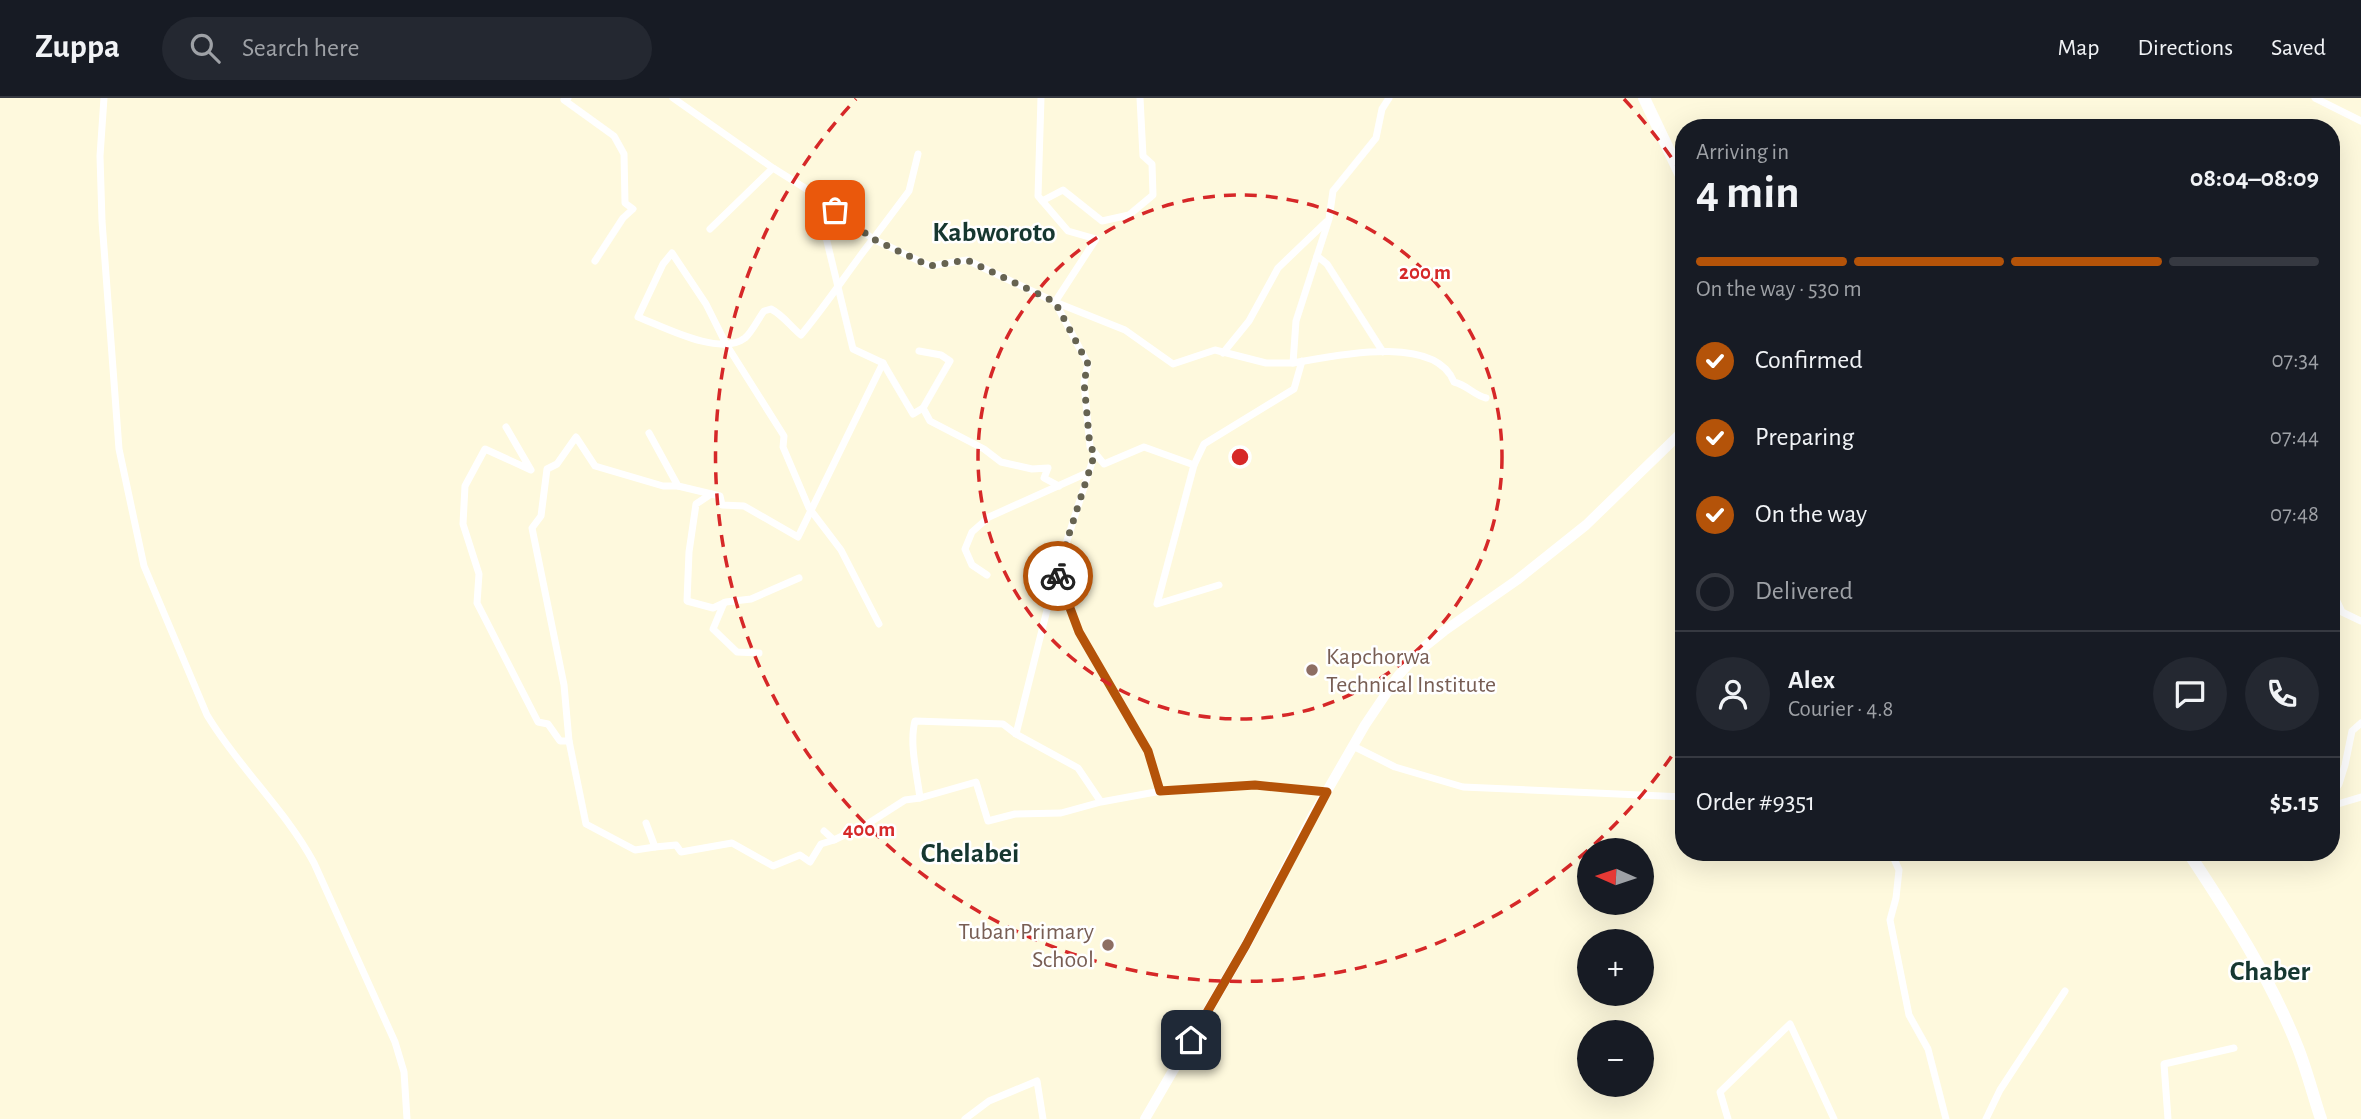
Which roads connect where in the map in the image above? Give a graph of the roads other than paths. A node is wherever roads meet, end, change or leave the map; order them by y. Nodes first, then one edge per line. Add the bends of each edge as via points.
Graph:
1 (104, 98) edge
2 (568, 98) edge
3 (673, 98) edge
4 (1140, 98) edge
5 (1389, 98) edge
6 (1644, 98) edge
7 (2315, 98) edge
8 (1039, 99) edge
9 (2361, 121) edge
10 (918, 154) dead end
11 (1675, 163) edge
12 (774, 168) junction
13 (816, 195) junction
14 (1042, 201) junction
15 (1329, 219) junction
16 (710, 229) dead end
17 (873, 239) junction
18 (1317, 256) junction
19 (595, 261) dead end
20 (839, 288) junction
21 (1055, 302) junction
22 (726, 344) junction
23 (919, 351) dead end
24 (1223, 352) junction
25 (1383, 352) junction
26 (1302, 361) junction
27 (883, 363) junction
28 (1293, 363) junction
29 (1486, 398) dead end
30 (923, 408) junction
31 (506, 427) dead end
32 (649, 433) dead end
33 (1675, 439) edge
34 (1095, 453) junction
35 (1194, 465) junction
36 (1089, 472) junction
37 (678, 486) junction
38 (1059, 486) junction
39 (711, 494) junction
40 (811, 510) junction
41 (1057, 572) junction
42 (987, 575) dead end
43 (799, 578) dead end
44 (1219, 584) dead end
45 (724, 603) junction
46 (2340, 608) edge
47 (2361, 621) edge
48 (879, 624) dead end
49 (759, 653) dead end
50 (2361, 723) edge
51 (1016, 734) junction
52 (569, 741) junction
53 (1353, 746) junction
54 (2340, 781) edge
55 (1160, 791) junction
56 (1327, 792) junction
57 (1675, 797) edge
58 (2361, 797) edge
59 (920, 798) junction
60 (1101, 802) junction
61 (2340, 803) edge
62 (646, 823) dead end
63 (824, 831) dead end
64 (834, 840) junction
65 (654, 847) junction
66 (1895, 861) edge
67 (2195, 861) edge
68 (2064, 990) dead end
69 (2234, 1048) dead end
70 (407, 1119) edge
71 (965, 1119) edge
72 (1043, 1119) edge
73 (1145, 1119) edge
74 (1728, 1119) edge
75 (1834, 1119) edge
76 (1946, 1119) edge
77 (1986, 1119) edge
78 (2168, 1119) edge
79 (2321, 1119) edge

1 - 70 street via 102,221 115,414 144,566 207,715 314,863 395,1042 404,1072
2 - 19 street via 565,100 614,136 624,154 625,203 634,209
3 - 12 street
4 - 14 street via 1143,156 1152,164 1153,195 1129,215 1102,221 1063,190
5 - 15 street via 1376,138 1333,191
6 - 11 main road
7 - 9 street
8 - 14 street via 1038,196
10 - 17 street via 909,191
12 - 13 street
12 - 16 street
13 - 17 street
13 - 20 street
14 - 21 street via 1068,231 1096,239
15 - 18 street
15 - 24 street via 1278,268 1249,321
17 - 20 street
17 - 21 street via 930,266 967,260
18 - 25 street via 1327,264
18 - 28 street via 1296,321
20 - 22 street via 801,335 771,309 764,311 747,337
20 - 27 street via 853,349
21 - 24 street via 1125,330 1172,364
21 - 34 street via 1088,364 1084,382 1090,447
22 - 22 street via 706,304 672,253 638,317 694,339
22 - 40 street via 784,436 783,447
23 - 30 street via 950,361
24 - 28 street via 1266,363
25 - 26 street
25 - 29 street via 1429,358 1450,372 1454,382
26 - 28 street
26 - 35 street via 1294,389 1204,444
27 - 30 street via 913,414
27 - 40 street
30 - 38 street via 930,421 1001,462 1048,468 1044,478
31 - 52 street via 531,470 485,449 465,486 463,524 479,574 477,603 538,722 548,724 561,741
32 - 37 street
33 - 53 street via 1586,525 1424,647 1398,676
34 - 35 street via 1104,464 1144,447
34 - 36 street
35 - 44 street via 1157,604
36 - 38 street
36 - 41 street
37 - 39 street
37 - 52 street via 594,466 576,437 557,464 547,469 541,516 532,528 564,685
38 - 42 street via 989,517 972,532 965,549 972,565
39 - 40 street via 720,496 722,505 744,506 798,537
39 - 45 street via 696,504 687,601 713,608
40 - 48 street via 841,550
41 - 51 street
41 - 55 street via 1079,632 1148,751
43 - 45 street via 751,599
45 - 49 street via 713,629 737,652
46 - 47 street
50 - 54 street via 2352,731
51 - 59 street via 1003,724 915,721 911,736
51 - 60 street via 1078,768
52 - 65 street via 586,824 635,850
53 - 56 street
53 - 57 street via 1395,767 1462,787
55 - 56 street via 1255,785
55 - 60 street
56 - 73 street via 1246,945
58 - 61 street
59 - 60 street via 976,782 988,821 1015,814 1060,813
59 - 64 street via 905,800
62 - 65 street
63 - 64 street
64 - 65 street via 821,844 810,862 800,855 773,866 732,844 681,852 676,845
66 - 76 street via 1899,870 1890,920 1909,1015 1928,1049
67 - 79 main road via 2277,1001
68 - 77 street
69 - 78 street via 2164,1064
71 - 72 street via 989,1101 1037,1081
74 - 75 street via 1720,1092 1790,1024

